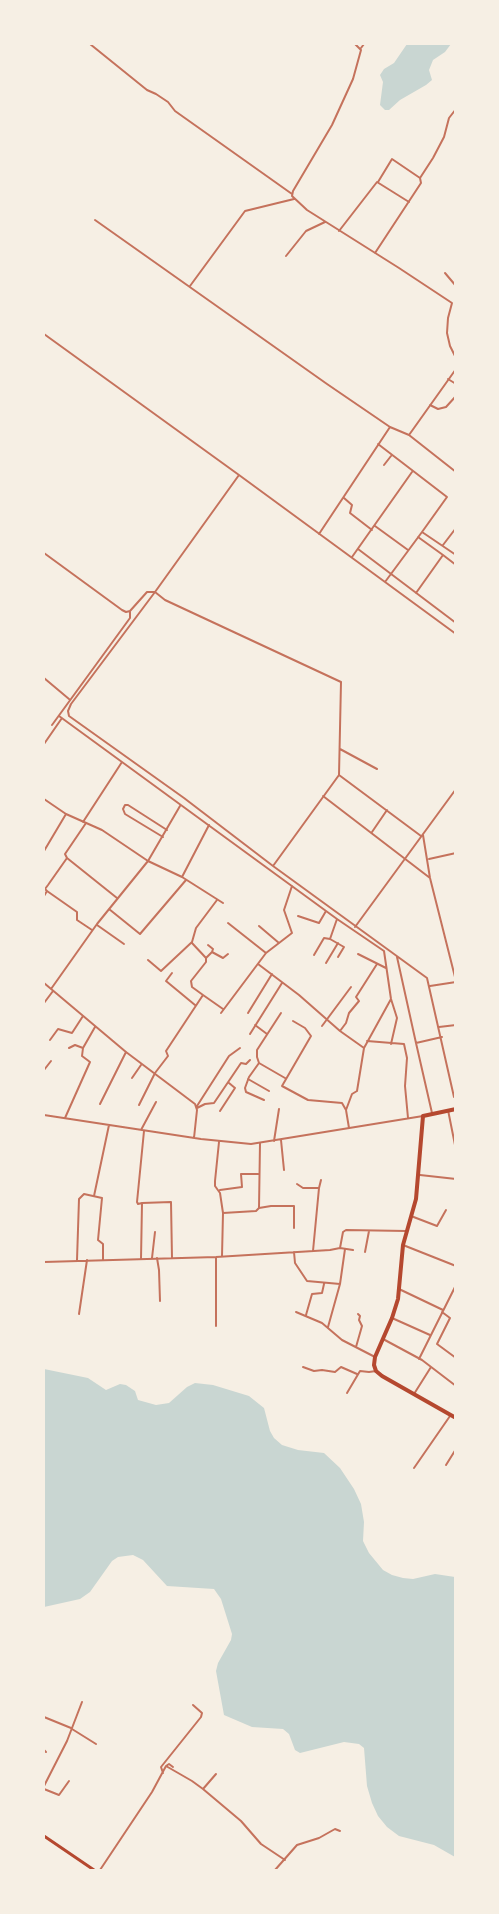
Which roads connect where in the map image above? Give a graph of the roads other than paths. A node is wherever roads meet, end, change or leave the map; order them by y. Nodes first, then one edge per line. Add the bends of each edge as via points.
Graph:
1 (90, 44) edge
2 (355, 44) edge
3 (364, 44) edge
4 (361, 48) junction
5 (456, 109) edge
6 (420, 178) junction
7 (377, 182) junction
8 (292, 194) junction
9 (294, 199) junction
10 (409, 202) junction
11 (95, 220) dead end
12 (325, 222) junction
13 (339, 231) junction
14 (375, 253) junction
15 (286, 256) dead end
16 (445, 273) dead end
17 (456, 286) edge
18 (190, 287) junction
19 (454, 304) edge
20 (44, 334) edge
21 (456, 358) edge
22 (456, 369) edge
23 (448, 379) junction
24 (456, 384) edge
25 (456, 396) edge
26 (430, 405) junction
27 (390, 427) junction
28 (409, 435) junction
29 (378, 444) junction
30 (391, 456) junction
31 (384, 465) dead end
32 (412, 472) junction
33 (456, 472) edge
34 (239, 475) junction
35 (344, 498) junction
36 (375, 526) junction
37 (456, 528) edge
38 (372, 530) junction
39 (422, 532) junction
40 (319, 534) junction
41 (418, 537) junction
42 (442, 545) junction
43 (358, 549) junction
44 (408, 550) junction
45 (44, 553) edge
46 (443, 555) junction
47 (456, 555) edge
48 (351, 557) junction
49 (456, 565) edge
50 (391, 574) junction
51 (385, 582) junction
52 (154, 592) junction
53 (416, 593) junction
54 (130, 611) junction
55 (456, 622) edge
56 (456, 634) edge
57 (44, 680) edge
58 (70, 700) junction
59 (60, 717) junction
60 (52, 725) dead end
61 (44, 744) edge
62 (340, 749) junction
63 (123, 762) junction
64 (377, 769) dead end
65 (339, 776) junction
66 (456, 789) edge
67 (323, 796) junction
68 (44, 799) edge
69 (180, 805) junction
70 (387, 810) junction
71 (66, 814) junction
72 (85, 823) junction
73 (209, 825) junction
74 (167, 830) junction
75 (372, 832) junction
76 (422, 835) junction
77 (163, 837) junction
78 (44, 851) edge
79 (456, 853) edge
80 (67, 858) junction
81 (406, 858) junction
82 (428, 860) junction
83 (148, 861) junction
84 (273, 867) junction
85 (182, 877) junction
86 (430, 878) junction
87 (186, 880) junction
88 (292, 886) junction
89 (47, 891) junction
90 (44, 896) edge
91 (117, 898) junction
92 (217, 900) junction
93 (222, 903) dead end
94 (109, 909) junction
95 (326, 910) junction
96 (298, 916) dead end
97 (337, 919) junction
98 (228, 923) dead end
99 (97, 924) junction
100 (259, 927) dead end
101 (355, 927) junction
102 (92, 930) junction
103 (330, 939) junction
104 (192, 942) junction
105 (279, 943) junction
106 (124, 944) dead end
107 (338, 944) junction
108 (208, 945) dead end
109 (213, 952) junction
110 (266, 953) junction
111 (228, 954) dead end
112 (358, 954) dead end
113 (314, 955) dead end
114 (397, 956) junction
115 (338, 957) dead end
116 (206, 958) junction
117 (148, 960) dead end
118 (326, 963) dead end
119 (258, 964) junction
120 (377, 964) junction
121 (386, 968) junction
122 (172, 973) dead end
123 (272, 974) junction
124 (456, 981) edge
125 (282, 982) junction
126 (44, 983) edge
127 (430, 986) junction
128 (351, 987) dead end
129 (52, 990) junction
130 (202, 996) junction
131 (391, 999) junction
132 (44, 1003) edge
133 (195, 1005) junction
134 (248, 1013) dead end
135 (281, 1013) dead end
136 (83, 1016) junction
137 (327, 1020) junction
138 (293, 1021) dead end
139 (255, 1025) junction
140 (456, 1025) edge
141 (322, 1026) dead end
142 (96, 1027) junction
143 (439, 1027) junction
144 (340, 1031) junction
145 (250, 1034) dead end
146 (267, 1034) junction
147 (442, 1037) junction
148 (50, 1040) dead end
149 (367, 1041) junction
150 (416, 1042) junction
151 (391, 1044) junction
152 (83, 1047) junction
153 (69, 1048) dead end
154 (240, 1048) dead end
155 (364, 1048) junction
156 (126, 1052) junction
157 (249, 1060) dead end
158 (51, 1061) dead end
159 (259, 1063) junction
160 (141, 1065) junction
161 (44, 1070) edge
162 (155, 1073) junction
163 (132, 1078) dead end
164 (286, 1078) junction
165 (248, 1079) junction
166 (228, 1083) junction
167 (268, 1091) dead end
168 (454, 1097) edge
169 (264, 1100) dead end
170 (156, 1102) dead end
171 (100, 1104) dead end
172 (139, 1105) dead end
173 (197, 1107) junction
174 (279, 1108) dead end
175 (456, 1109) edge
176 (346, 1110) junction
177 (448, 1110) junction
178 (220, 1111) dead end
179 (432, 1113) junction
180 (44, 1115) edge
181 (423, 1116) junction
182 (65, 1118) junction
183 (408, 1118) junction
184 (110, 1125) junction
185 (349, 1128) junction
186 (142, 1130) junction
187 (194, 1138) junction
188 (281, 1140) junction
189 (274, 1141) junction
190 (219, 1142) junction
191 (260, 1143) junction
192 (455, 1145) edge
193 (284, 1170) dead end
194 (258, 1174) junction
195 (419, 1175) junction
196 (456, 1179) edge
197 (321, 1180) dead end
198 (297, 1184) dead end
199 (319, 1188) junction
200 (220, 1190) junction
201 (94, 1196) junction
202 (142, 1203) junction
203 (259, 1208) junction
204 (446, 1210) dead end
205 (223, 1213) junction
206 (411, 1216) junction
207 (294, 1228) dead end
208 (369, 1230) junction
209 (406, 1231) junction
210 (155, 1232) dead end
211 (403, 1245) junction
212 (340, 1248) junction
213 (345, 1249) junction
214 (353, 1250) dead end
215 (313, 1251) junction
216 (294, 1252) junction
217 (365, 1252) dead end
218 (222, 1256) junction
219 (216, 1257) junction
220 (152, 1258) junction
221 (157, 1258) junction
222 (172, 1258) junction
223 (141, 1259) junction
224 (77, 1260) junction
225 (87, 1260) junction
226 (103, 1260) junction
227 (44, 1262) edge
228 (456, 1266) edge
229 (324, 1283) junction
230 (340, 1284) junction
231 (456, 1285) edge
232 (399, 1289) junction
233 (160, 1301) dead end
234 (442, 1311) junction
235 (296, 1312) dead end
236 (80, 1314) dead end
237 (358, 1314) dead end
238 (306, 1315) junction
239 (393, 1318) junction
240 (438, 1319) junction
241 (447, 1324) junction
242 (216, 1326) dead end
243 (328, 1327) junction
244 (430, 1335) junction
245 (383, 1339) junction
246 (356, 1347) junction
247 (375, 1358) junction
248 (456, 1358) edge
249 (419, 1359) junction
250 (303, 1367) dead end
251 (431, 1367) junction
252 (376, 1371) junction
253 (357, 1374) junction
254 (456, 1386) edge
255 (347, 1393) dead end
256 (414, 1394) junction
257 (453, 1417) edge
258 (456, 1449) edge
259 (446, 1465) dead end
260 (414, 1468) dead end
261 (82, 1702) dead end
262 (193, 1705) dead end
263 (44, 1717) edge
264 (71, 1729) junction
265 (96, 1744) dead end
266 (166, 1766) junction
267 (173, 1767) dead end
268 (163, 1773) junction
269 (216, 1774) dead end
270 (69, 1781) dead end
271 (44, 1787) edge
272 (203, 1789) junction
273 (340, 1831) dead end
274 (44, 1836) edge
275 (285, 1860) junction
276 (94, 1870) edge
277 (100, 1870) edge
278 (275, 1870) edge

1 - 8 street via 175,111
2 - 4 street
3 - 4 street
4 - 8 street via 356,70 332,125
5 - 6 street
6 - 7 street via 392,159
6 - 10 street
7 - 10 street
7 - 13 street
8 - 9 street
9 - 12 street
9 - 18 street via 245,211
10 - 14 street
11 - 18 street
12 - 13 street
12 - 15 street via 306,231
13 - 14 street
14 - 19 street
16 - 17 street
18 - 27 street
19 - 21 street via 447,333
20 - 34 street
22 - 23 street
23 - 24 street
23 - 26 street
25 - 26 street via 446,407 437,409
26 - 28 street
27 - 28 street
27 - 29 street
28 - 33 street
29 - 30 street
29 - 35 street
30 - 31 street
30 - 32 street
32 - 36 street
32 - 39 street via 447,497
34 - 40 street
34 - 52 street
35 - 38 street via 352,505 350,513
35 - 40 street
36 - 38 street
36 - 44 street
37 - 42 street
38 - 43 street
39 - 41 street
39 - 42 street
40 - 48 street
41 - 44 street
41 - 46 street
42 - 47 street
43 - 48 street
43 - 50 street
44 - 50 street
45 - 54 street via 122,610
46 - 49 street
46 - 53 street
48 - 51 street
50 - 51 street
50 - 53 street
51 - 56 street
52 - 54 street via 147,592
52 - 62 street via 341,681
52 - 84 street via 71,704 69,716
53 - 55 street
54 - 58 street via 130,618
57 - 58 street
58 - 59 street
59 - 60 street
59 - 61 street
59 - 63 street
62 - 64 street
62 - 65 street
63 - 69 street
63 - 72 street
65 - 67 street
65 - 70 street
66 - 76 street
67 - 75 street
67 - 84 street
68 - 71 street
69 - 73 street
69 - 74 street
70 - 75 street
70 - 76 street
71 - 72 street
71 - 78 street
72 - 80 street via 65,854
72 - 83 street
73 - 85 street
73 - 88 street
74 - 77 street
74 - 77 street via 125,805 125,814
75 - 81 street
76 - 81 street
76 - 82 street
77 - 83 street
79 - 82 street
80 - 89 street
80 - 91 street
81 - 86 street
81 - 101 street
82 - 86 street
83 - 85 street
83 - 91 street
84 - 101 street
85 - 87 street
86 - 124 street
87 - 92 street
87 - 94 street via 141,934
88 - 95 street
88 - 105 street via 284,912 292,933
89 - 90 street
89 - 102 street via 77,912 77,920
91 - 94 street
92 - 93 street
92 - 104 street via 196,928
94 - 99 street
95 - 96 street via 320,923
95 - 97 street
97 - 103 street
97 - 121 street via 384,951
98 - 110 street
99 - 102 street
99 - 106 street
100 - 105 street
101 - 114 street
102 - 129 street
103 - 107 street
103 - 113 street via 324,939
104 - 116 street
104 - 117 street via 161,971
105 - 110 street
107 - 115 street via 344,947
107 - 118 street
108 - 109 street
109 - 111 street via 223,958
109 - 116 street
110 - 119 street
112 - 120 street
114 - 127 street via 427,978
114 - 150 street
116 - 130 street via 191,983
119 - 123 street
119 - 130 street via 222,1011
120 - 121 street
120 - 144 street
121 - 131 street
122 - 133 street via 166,981
123 - 125 street
123 - 134 street
124 - 127 street
125 - 137 street
125 - 139 street
126 - 129 street
127 - 143 street
128 - 137 street
129 - 132 street
129 - 136 street
130 - 133 street
131 - 149 street
131 - 151 street via 397,1020
133 - 162 street
135 - 146 street
136 - 142 street
136 - 148 street via 72,1034 59,1028
137 - 141 street
137 - 144 street
138 - 164 street via 307,1029 310,1036
139 - 145 street
139 - 146 street
140 - 143 street
142 - 152 street
142 - 156 street
143 - 147 street
144 - 155 street
146 - 159 street via 257,1050
147 - 150 street
147 - 168 street
149 - 151 street
149 - 155 street
150 - 179 street
151 - 183 street via 404,1045
152 - 153 street
152 - 182 street via 82,1056 90,1062
154 - 173 street via 229,1056
155 - 176 street via 357,1091
156 - 160 street
156 - 171 street
157 - 166 street via 241,1063
158 - 161 street
159 - 164 street
159 - 165 street
160 - 162 street
160 - 163 street
162 - 172 street
162 - 173 street
164 - 176 street via 283,1087 303,1098 341,1103
165 - 167 street
165 - 169 street via 245,1089
166 - 173 street via 214,1103
166 - 178 street via 235,1088
170 - 186 street
173 - 187 street
174 - 189 street
175 - 177 highway
176 - 185 street
177 - 179 highway
177 - 192 street
179 - 181 highway
180 - 182 street
181 - 183 street
181 - 195 highway
182 - 184 street
183 - 185 street
184 - 186 street
184 - 201 street
185 - 188 street
186 - 187 street
186 - 202 street via 137,1202
187 - 190 street
188 - 189 street
188 - 193 street
189 - 191 street
190 - 191 street
190 - 200 street via 214,1181
191 - 194 street
194 - 200 street via 241,1174 242,1186
194 - 203 street
195 - 196 street
195 - 206 highway
197 - 199 street
198 - 199 street
199 - 215 street
200 - 205 street
201 - 224 street via 84,1194 79,1199
201 - 226 street via 102,1199 98,1240 103,1244
202 - 222 street via 171,1202
202 - 223 street
203 - 205 street via 256,1212
203 - 207 street via 294,1206
204 - 206 street via 437,1226
205 - 218 street
206 - 209 highway
208 - 209 street
208 - 212 street via 344,1231
208 - 217 street
209 - 211 highway
210 - 220 street
211 - 228 street
211 - 232 highway
212 - 213 street
212 - 215 street
213 - 214 street
213 - 230 street
215 - 216 street
216 - 218 street
216 - 229 street via 295,1263 306,1281
218 - 219 street
219 - 222 street
219 - 242 street
220 - 221 street
220 - 223 street
221 - 222 street
221 - 233 street
223 - 226 street
224 - 225 street
224 - 227 street
225 - 226 street
225 - 236 street
229 - 230 street
229 - 238 street via 322,1293 312,1294
230 - 243 street
231 - 234 street
232 - 234 street
232 - 239 highway
234 - 240 street
234 - 241 street via 449,1317
235 - 238 street
237 - 246 street via 362,1326
238 - 243 street
239 - 244 street
239 - 245 highway
240 - 241 street
240 - 244 street
241 - 248 street via 437,1344
243 - 246 street
244 - 249 street
245 - 247 highway
245 - 249 street
246 - 247 street
247 - 252 highway
249 - 251 street
250 - 253 street via 337,1372 341,1367
251 - 254 street
251 - 256 street
252 - 253 street via 361,1370
252 - 256 highway
253 - 255 street
256 - 257 highway
257 - 260 street
258 - 259 street
261 - 264 street
262 - 268 street via 202,1715 161,1767
263 - 264 street
264 - 265 street
264 - 271 street
266 - 267 street
266 - 268 street
266 - 272 street
268 - 277 street
269 - 272 street
270 - 271 street via 59,1795
272 - 275 street via 261,1844
273 - 275 street via 334,1829 299,1844
274 - 276 main road
275 - 278 street

